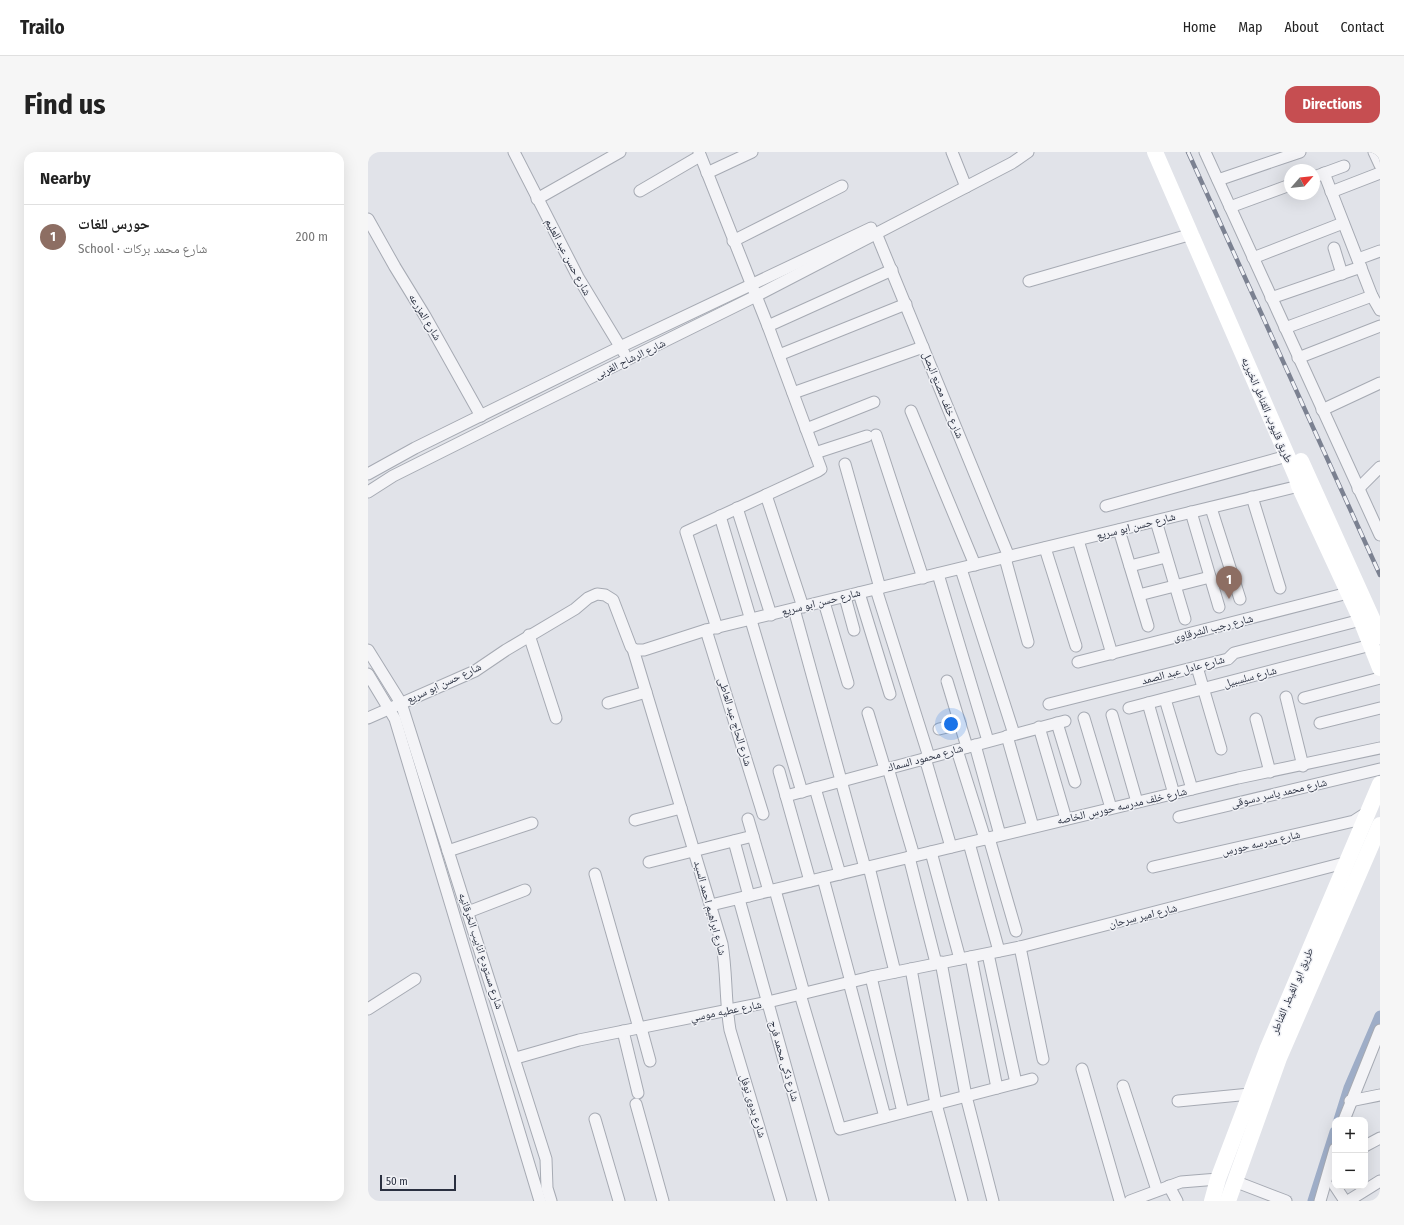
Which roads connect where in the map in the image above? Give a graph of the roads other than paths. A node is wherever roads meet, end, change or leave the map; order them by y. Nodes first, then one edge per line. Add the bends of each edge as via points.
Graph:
1 (514, 152) edge
2 (620, 152) edge
3 (752, 152) edge
4 (952, 152) edge
5 (1028, 152) edge
6 (1155, 152) edge
7 (1166, 152) edge
8 (1205, 152) edge
9 (1300, 152) edge
10 (1375, 152) edge
11 (700, 154) edge
12 (1380, 165) edge
13 (1344, 166) dead end
14 (707, 173) junction
15 (1380, 173) edge
16 (1320, 175) edge
17 (1320, 176) edge
18 (1218, 180) junction
19 (842, 186) dead end
20 (966, 187) junction
21 (1284, 187) edge
22 (640, 192) dead end
23 (1331, 192) junction
24 (537, 199) junction
25 (1230, 207) junction
26 (368, 219) edge
27 (1343, 223) junction
28 (891, 225) junction
29 (876, 233) junction
30 (1192, 234) junction
31 (733, 241) junction
32 (1334, 248) dead end
33 (1380, 251) edge
34 (1253, 258) junction
35 (1359, 263) junction
36 (892, 270) junction
37 (1342, 274) junction
38 (1029, 281) dead end
39 (751, 285) junction
40 (1374, 292) edge
41 (756, 296) junction
42 (1271, 298) junction
43 (720, 300) junction
44 (906, 304) junction
45 (1380, 310) edge
46 (725, 312) junction
47 (768, 326) junction
48 (1380, 326) edge
49 (1285, 328) junction
50 (620, 347) junction
51 (923, 347) junction
52 (779, 355) junction
53 (1298, 358) junction
54 (628, 359) junction
55 (1380, 383) edge
56 (793, 393) junction
57 (874, 402) dead end
58 (500, 406) junction
59 (1322, 410) junction
60 (911, 411) dead end
61 (481, 416) junction
62 (507, 419) junction
63 (806, 429) junction
64 (815, 453) junction
65 (1287, 456) junction
66 (846, 464) dead end
67 (1380, 467) edge
68 (368, 474) edge
69 (1299, 486) junction
70 (1358, 489) junction
71 (368, 492) edge
72 (766, 495) junction
73 (1252, 497) junction
74 (1106, 506) dead end
75 (738, 508) junction
76 (1211, 508) junction
77 (1191, 512) junction
78 (720, 516) junction
79 (1156, 521) junction
80 (1378, 528) edge
81 (1119, 530) junction
82 (1078, 540) junction
83 (1044, 548) junction
84 (1007, 557) junction
85 (1166, 557) junction
86 (975, 565) junction
87 (1130, 566) junction
88 (961, 568) junction
89 (938, 574) junction
90 (1210, 577) junction
91 (923, 578) junction
92 (1175, 586) junction
93 (878, 588) junction
94 (1280, 588) dead end
95 (860, 593) junction
96 (1348, 593) junction
97 (1139, 595) junction
98 (845, 597) junction
99 (1240, 598) dead end
100 (824, 602) junction
101 (1219, 607) dead end
102 (798, 608) junction
103 (771, 615) junction
104 (1185, 619) dead end
105 (752, 620) junction
106 (1361, 620) junction
107 (1148, 626) dead end
108 (712, 629) junction
109 (854, 630) dead end
110 (529, 636) junction
111 (1375, 641) edge
112 (1028, 642) dead end
113 (1076, 646) dead end
114 (633, 649) junction
115 (368, 650) edge
116 (1112, 654) junction
117 (1078, 662) dead end
118 (1197, 667) junction
119 (1380, 668) edge
120 (368, 674) edge
121 (1380, 678) edge
122 (948, 681) dead end
123 (848, 683) dead end
124 (1203, 689) junction
125 (646, 692) junction
126 (890, 694) dead end
127 (1286, 697) dead end
128 (1304, 698) dead end
129 (1165, 699) junction
130 (401, 703) junction
131 (608, 703) dead end
132 (1148, 703) junction
133 (1048, 704) dead end
134 (389, 708) junction
135 (1129, 708) dead end
136 (1380, 708) edge
137 (868, 713) dead end
138 (1112, 716) dead end
139 (368, 718) edge
140 (556, 718) dead end
141 (1084, 718) dead end
142 (1256, 719) dead end
143 (1320, 723) dead end
144 (960, 724) junction
145 (1039, 728) junction
146 (939, 729) dead end
147 (1010, 735) junction
148 (988, 741) junction
149 (966, 747) junction
150 (1380, 748) edge
151 (1221, 749) dead end
152 (927, 758) junction
153 (1303, 766) junction
154 (886, 769) junction
155 (1380, 769) edge
156 (779, 771) dead end
157 (1270, 772) junction
158 (841, 781) junction
159 (1075, 782) dead end
160 (1380, 784) edge
161 (815, 788) junction
162 (1192, 789) junction
163 (802, 792) junction
164 (1174, 794) junction
165 (786, 796) junction
166 (1137, 802) junction
167 (681, 808) junction
168 (1112, 808) junction
169 (1368, 812) junction
170 (763, 814) dead end
171 (1179, 817) dead end
172 (748, 819) dead end
173 (1066, 819) junction
174 (636, 820) dead end
175 (532, 823) dead end
176 (1380, 825) edge
177 (1033, 827) junction
178 (753, 836) junction
179 (991, 838) junction
180 (734, 840) junction
181 (968, 843) junction
182 (951, 847) junction
183 (694, 850) junction
184 (1375, 850) edge
185 (448, 851) junction
186 (931, 852) junction
187 (912, 857) junction
188 (649, 862) dead end
189 (1348, 862) junction
190 (1153, 867) dead end
191 (867, 868) junction
192 (595, 874) dead end
193 (840, 874) junction
194 (823, 878) junction
195 (810, 881) junction
196 (525, 890) dead end
197 (772, 890) junction
198 (744, 897) junction
199 (711, 905) junction
200 (468, 912) junction
201 (1016, 931) dead end
202 (1020, 948) junction
203 (994, 953) junction
204 (966, 958) junction
205 (938, 963) junction
206 (911, 969) junction
207 (895, 972) junction
208 (871, 977) junction
209 (415, 979) dead end
210 (850, 982) junction
211 (802, 993) junction
212 (768, 1002) junction
213 (368, 1009) edge
214 (727, 1010) junction
215 (640, 1028) junction
216 (1380, 1030) edge
217 (623, 1031) junction
218 (516, 1058) junction
219 (1043, 1059) dead end
220 (650, 1061) dead end
221 (1082, 1069) dead end
222 (1032, 1079) dead end
223 (1016, 1083) junction
224 (1123, 1086) dead end
225 (997, 1088) junction
226 (1250, 1094) junction
227 (1380, 1095) edge
228 (966, 1096) junction
229 (1178, 1101) dead end
230 (1350, 1101) junction
231 (936, 1104) junction
232 (903, 1112) junction
233 (886, 1117) junction
234 (1345, 1117) edge
235 (595, 1119) dead end
236 (1380, 1138) edge
237 (1368, 1144) edge
238 (1334, 1153) edge
239 (1331, 1167) edge
240 (1218, 1179) junction
241 (1234, 1181) junction
242 (1380, 1181) edge
243 (1169, 1186) junction
244 (1337, 1189) edge
245 (1157, 1190) junction
246 (540, 1201) edge
247 (551, 1201) edge
248 (620, 1201) edge
249 (663, 1201) edge
250 (781, 1201) edge
251 (823, 1201) edge
252 (962, 1201) edge
253 (993, 1201) edge
254 (1120, 1201) edge
255 (1130, 1201) edge
256 (1177, 1201) edge
257 (1212, 1201) edge
258 (1228, 1201) edge
259 (1286, 1201) edge
260 (1320, 1201) edge
261 (1347, 1201) edge

1 - 24 street, شارع حسن عبد العليم
2 - 24 street
3 - 14 street
4 - 20 street
5 - 20 street, شارع الرشاح الغربى
6 - 30 main road, طريق قليوب, القناطر الخيريه
7 - 111 main road, طريق قليوب, القناطر الخيريه via 1309,480
8 - 18 street
9 - 18 street
10 - 12 street
11 - 14 street
11 - 22 street
13 - 16 street
14 - 31 street
15 - 23 street
17 - 23 street
18 - 25 street
19 - 31 street
20 - 28 street, شارع الرشاح الغربى
21 - 25 street
23 - 27 street
24 - 50 street, شارع حسن عبد العليم via 591,301
25 - 34 street
26 - 61 street, شارع المزرعه
27 - 34 street
27 - 35 street
28 - 29 street, شارع الرشاح الغربى
28 - 39 street, شارع الرشاح الغربى via 871,227
29 - 36 street, شارع خلف مصنع البصل
29 - 41 street, شارع الرشاح الغربى
30 - 38 street
30 - 65 main road, طريق قليوب, القناطر الخيريه
31 - 39 street
32 - 37 street
33 - 35 street
34 - 42 street
35 - 37 street
35 - 40 street
36 - 44 street, شارع خلف مصنع البصل
36 - 47 street
37 - 42 street
39 - 41 street
39 - 43 street, شارع الرشاح الغربى
40 - 45 street
40 - 49 street
41 - 46 street, شارع الرشاح الغربى
41 - 47 street
42 - 49 street
43 - 46 street
43 - 50 street, شارع الرشاح الغربى
44 - 51 street, شارع خلف مصنع البصل
44 - 52 street
46 - 54 street, شارع الرشاح الغربى
47 - 52 street
48 - 53 street
49 - 53 street
50 - 54 street, شارع حسن عبد العليم
50 - 58 street, شارع الرشاح الغربى
51 - 56 street
51 - 84 street, شارع خلف مصنع البصل
52 - 56 street
53 - 59 street
54 - 62 street, شارع الرشاح الغربى
55 - 59 street
56 - 63 street
57 - 63 street
58 - 61 street, شارع الرشاح الغربى
58 - 62 street
59 - 70 street
60 - 86 street
61 - 68 street, شارع الرشاح الغربى
62 - 71 street, شارع الرشاح الغربى via 393,476
63 - 64 street
64 - 72 street via 820,470
64 - 91 street via 872,435
65 - 69 main road, طريق قليوب, القناطر الخيريه
65 - 74 street
66 - 93 street
67 - 70 street
69 - 73 street, شارع حسن ابو سريع
69 - 96 main road, طريق قليوب, القناطر الخيريه
70 - 80 street
72 - 75 street
72 - 102 street
73 - 76 street, شارع حسن ابو سريع
73 - 94 street
75 - 78 street
75 - 103 street
76 - 77 street, شارع حسن ابو سريع
76 - 99 street
77 - 79 street, شارع حسن ابو سريع
77 - 90 street
78 - 105 street
78 - 108 street, شارع الحاج عبد العاطى via 688,530 686,534
79 - 81 street, شارع حسن ابو سريع
79 - 85 street
81 - 82 street, شارع حسن ابو سريع
81 - 87 street
82 - 83 street, شارع حسن ابو سريع
82 - 116 street
83 - 84 street, شارع حسن ابو سريع
83 - 113 street
84 - 86 street, شارع حسن ابو سريع
84 - 112 street, شارع خلف مصنع البصل
85 - 87 street
85 - 92 street
86 - 88 street, شارع حسن ابو سريع
87 - 97 street
88 - 89 street, شارع حسن ابو سريع
88 - 147 street
89 - 91 street, شارع حسن ابو سريع
89 - 148 street
90 - 92 street
90 - 101 street
91 - 93 street, شارع حسن ابو سريع
92 - 97 street
92 - 104 street
93 - 95 street, شارع حسن ابو سريع
93 - 152 street
95 - 98 street, شارع حسن ابو سريع
95 - 126 street
96 - 106 main road, طريق قليوب, القناطر الخيريه
96 - 116 street, شارع رجب الشرقاوى
97 - 107 street
98 - 100 street, شارع حسن ابو سريع
98 - 109 street
100 - 102 street, شارع حسن ابو سريع
100 - 123 street
102 - 103 street, شارع حسن ابو سريع
102 - 158 street
103 - 105 street, شارع حسن ابو سريع
105 - 108 street, شارع حسن ابو سريع
105 - 163 street
106 - 111 main road, طريق قليوب, القناطر الخيريه
106 - 118 street, شارع عادل عبد الصمد via 1234,653 1228,659
108 - 114 street, شارع حسن ابو سريع via 644,650
108 - 170 street, شارع الحاج عبد العاطى
110 - 114 street, شارع حسن ابو سريع via 575,609 588,598 602,594 613,600
110 - 130 street, شارع حسن ابو سريع via 475,671
110 - 140 street
111 - 119 main road, طريق قليوب, القناطر الخيريه
111 - 124 street, شارع سلسبيل
114 - 125 street, شارع ابراهيم احمد السيد
115 - 130 street
116 - 117 street, شارع رجب الشرقاوى
118 - 124 street
118 - 133 street, شارع عادل عبد الصمد
120 - 134 street
121 - 128 street
122 - 144 street
124 - 129 street, شارع سلسبيل
124 - 151 street
125 - 131 street
125 - 167 street, شارع ابراهيم احمد السيد
127 - 153 street
129 - 132 street, شارع سلسبيل
129 - 162 street
130 - 134 street, شارع حسن ابو سريع
130 - 185 street, شارع مستودع انابيب الخرقانيه
132 - 135 street, شارع سلسبيل
132 - 164 street
134 - 139 street, شارع حسن ابو سريع
134 - 246 street, شارع مستودع انابيب الخرقانيه
136 - 143 street
137 - 154 street
138 - 166 street
141 - 168 street
142 - 157 street
144 - 146 street
144 - 149 street
145 - 147 street, شارع محمود السماك
145 - 159 street, شارع محمود السماك via 1061,722
145 - 173 street
147 - 148 street, شارع محمود السماك
147 - 177 street
148 - 149 street, شارع محمود السماك
149 - 152 street, شارع محمود السماك
149 - 179 street
149 - 179 street
150 - 153 street, شارع خلف مدرسه حورس الخاصه
152 - 154 street, شارع محمود السماك
152 - 182 street
153 - 157 street, شارع خلف مدرسه حورس الخاصه
154 - 158 street, شارع محمود السماك
154 - 187 street
155 - 171 street, شارع محمد ياسر دسوقى
156 - 165 street
157 - 162 street, شارع خلف مدرسه حورس الخاصه
158 - 161 street, شارع محمود السماك
158 - 191 street
160 - 169 main road, طريق ابو الغيط, القناطر
161 - 163 street, شارع محمود السماك
161 - 193 street
162 - 164 street, شارع خلف مدرسه حورس الخاصه
163 - 165 street, شارع محمود السماك
164 - 166 street, شارع خلف مدرسه حورس الخاصه
165 - 195 street
166 - 168 street, شارع خلف مدرسه حورس الخاصه
167 - 174 street
167 - 183 street, شارع ابراهيم احمد السيد
168 - 173 street, شارع خلف مدرسه حورس الخاصه
169 - 189 main road, طريق ابو الغيط, القناطر
169 - 190 street, شارع مدرسه حورس via 1354,821
172 - 178 street
173 - 177 street, شارع خلف مدرسه حورس الخاصه
175 - 185 street
176 - 184 main road, طريق ابو الغيط, القناطر
177 - 179 street, شارع خلف مدرسه حورس الخاصه
178 - 180 street
178 - 197 street
179 - 181 street, شارع خلف مدرسه حورس الخاصه
179 - 201 street
180 - 183 street
180 - 198 street, شارع ذكى محمد فرج
181 - 182 street, شارع خلف مدرسه حورس الخاصه
181 - 203 street
182 - 186 street, شارع خلف مدرسه حورس الخاصه
183 - 188 street
183 - 199 street, شارع ابراهيم احمد السيد
184 - 241 main road, طريق ابو الغيط, القناطر via 1279,1058
185 - 200 street, شارع مستودع انابيب الخرقانيه
186 - 187 street, شارع خلف مدرسه حورس الخاصه
186 - 204 street
187 - 191 street, شارع خلف مدرسه حورس الخاصه
187 - 205 street
189 - 202 street, شارع امير سرحان
189 - 226 main road, طريق ابو الغيط, القناطر via 1266,1050
191 - 193 street, شارع خلف مدرسه حورس الخاصه
191 - 207 street
192 - 215 street
193 - 194 street, شارع خلف مدرسه حورس الخاصه
194 - 195 street, شارع خلف مدرسه حورس الخاصه
194 - 210 street
195 - 197 street, شارع خلف مدرسه حورس الخاصه
196 - 200 street
197 - 198 street, شارع خلف مدرسه حورس الخاصه
197 - 211 street
198 - 199 street, شارع خلف مدرسه حورس الخاصه
198 - 212 street, شارع ذكى محمد فرج
199 - 214 street, شارع ابراهيم احمد السيد via 724,956
200 - 218 street, شارع مستودع انابيب الخرقانيه
202 - 203 street, شارع امير سرحان
202 - 219 street
203 - 204 street, شارع امير سرحان
203 - 223 street
204 - 205 street, شارع امير سرحان
204 - 225 street
205 - 206 street, شارع عطيه موسي
205 - 228 street
206 - 207 street, شارع عطيه موسي
206 - 231 street
207 - 208 street, شارع عطيه موسي
208 - 210 street, شارع عطيه موسي
208 - 232 street
209 - 213 street
210 - 211 street, شارع عطيه موسي
210 - 233 street
211 - 212 street, شارع عطيه موسي
211 - 233 street via 840,1129
212 - 214 street, شارع عطيه موسي
212 - 251 street, شارع ذكى محمد فرج
214 - 215 street, شارع عطيه موسي
214 - 250 street, شارع بدوى نوفل via 730,1030
215 - 217 street, شارع عطيه موسي
215 - 220 street
216 - 230 street
217 - 218 street, شارع عطيه موسي via 579,1040
217 - 249 street
218 - 247 street, شارع مستودع انابيب الخرقانيه via 546,1159 547,1188
221 - 254 street
222 - 223 street
223 - 225 street
224 - 245 street
225 - 228 street
226 - 229 street
226 - 240 main road, طريق ابو الغيط, القناطر
227 - 230 street
228 - 231 street
228 - 253 street
230 - 234 street
231 - 232 street
231 - 252 street
232 - 233 street
235 - 248 street
236 - 237 street
238 - 239 street
239 - 260 street
240 - 243 street
240 - 257 main road, طريق ابو الغيط, القناطر
241 - 258 main road, طريق ابو الغيط, القناطر
241 - 259 street
242 - 261 street
243 - 245 street
243 - 256 street
244 - 261 street
245 - 255 street

